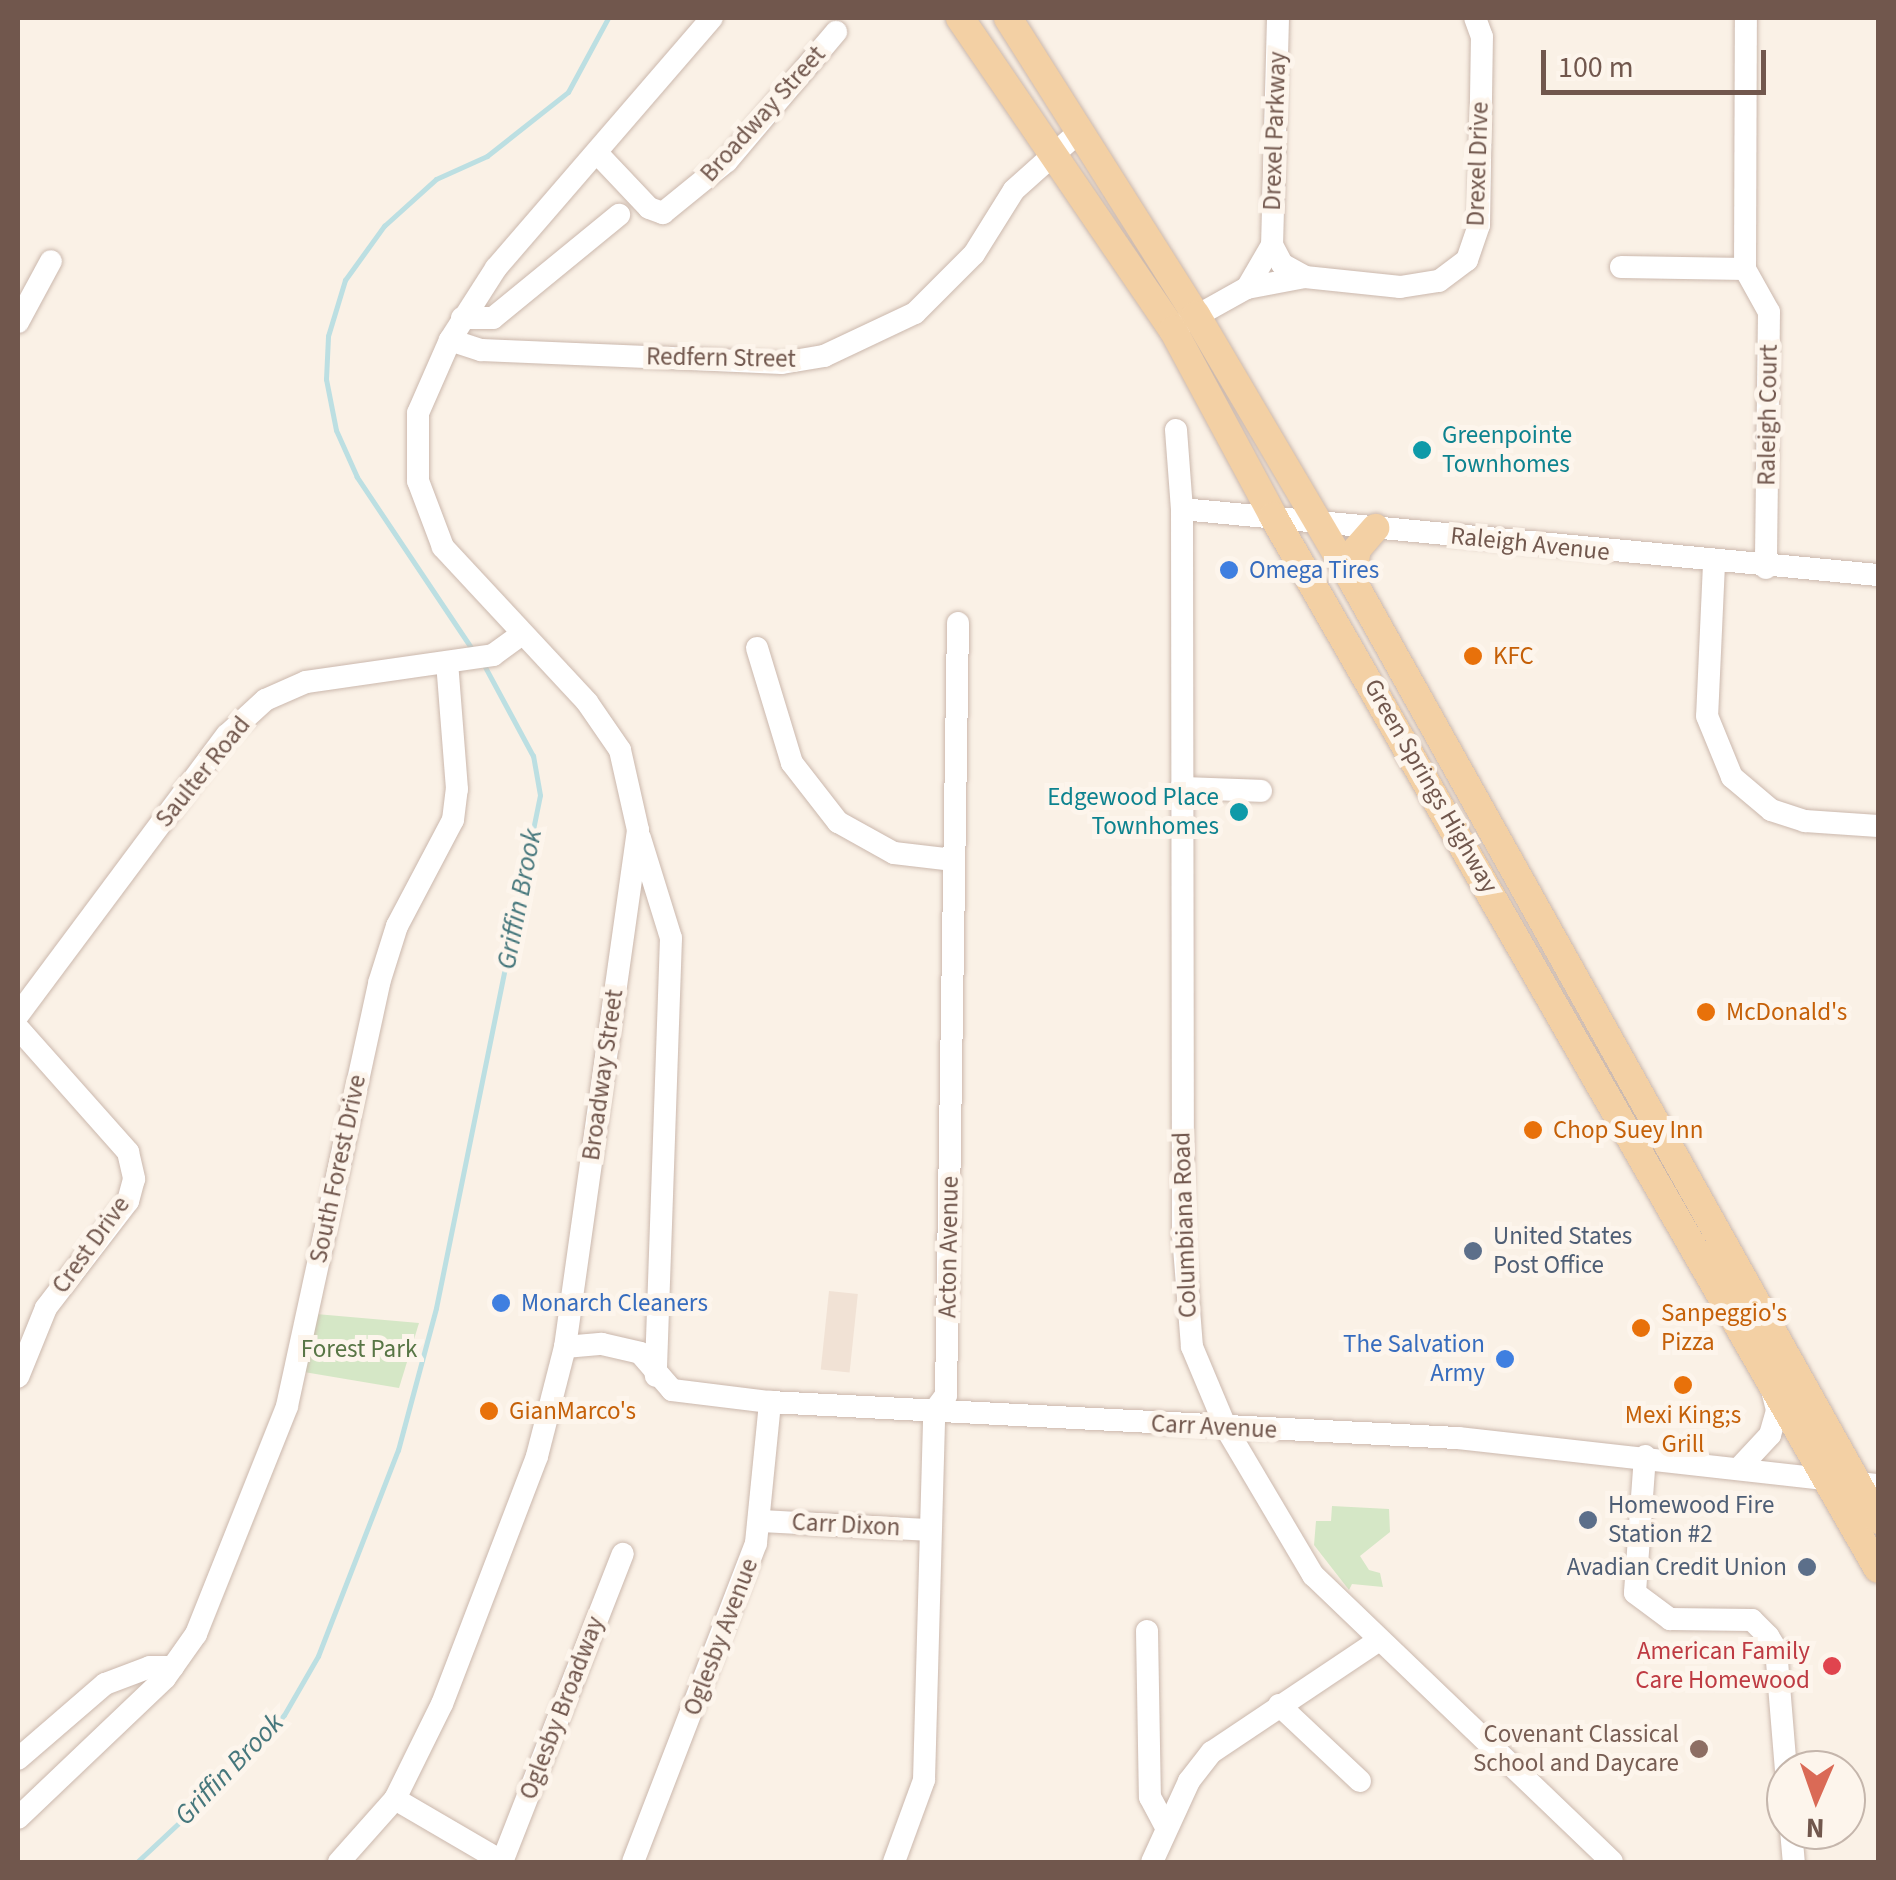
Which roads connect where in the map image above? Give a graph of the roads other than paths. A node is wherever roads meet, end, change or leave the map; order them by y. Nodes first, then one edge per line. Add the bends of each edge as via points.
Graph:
1 (712, 18) edge
2 (960, 18) edge
3 (1008, 18) edge
4 (1278, 18) edge
5 (1476, 18) edge
6 (1746, 18) edge
7 (836, 32) dead end
8 (1081, 130) junction
9 (1056, 153) junction
10 (598, 154) junction
11 (619, 216) dead end
12 (1277, 254) junction
13 (51, 261) dead end
14 (1621, 267) dead end
15 (1744, 269) junction
16 (1304, 277) junction
17 (1247, 288) junction
18 (462, 318) junction
19 (18, 322) edge
20 (1184, 323) junction
21 (450, 340) junction
22 (1176, 430) dead end
23 (1182, 508) junction
24 (1273, 516) junction
25 (1316, 521) junction
26 (1375, 528) junction
27 (1714, 564) junction
28 (1766, 568) junction
29 (1878, 575) edge
30 (1352, 580) junction
31 (958, 623) dead end
32 (522, 634) junction
33 (757, 648) dead end
34 (455, 662) junction
35 (1181, 788) junction
36 (1262, 791) dead end
37 (1878, 826) edge
38 (638, 830) junction
39 (954, 860) junction
40 (18, 1015) edge
41 (18, 1028) edge
42 (29, 1326) edge
43 (565, 1347) junction
44 (1768, 1372) junction
45 (656, 1376) junction
46 (18, 1377) edge
47 (770, 1402) junction
48 (934, 1411) junction
49 (1226, 1428) junction
50 (1644, 1456) junction
51 (1742, 1465) junction
52 (1827, 1476) junction
53 (1868, 1483) edge
54 (1878, 1520) edge
55 (763, 1521) junction
56 (930, 1530) junction
57 (624, 1554) dead end
58 (1878, 1569) edge
59 (1146, 1631) dead end
60 (1378, 1641) junction
61 (173, 1667) junction
62 (1279, 1705) junction
63 (1784, 1750) edge
64 (18, 1759) edge
65 (1360, 1781) dead end
66 (395, 1798) junction
67 (18, 1818) edge
68 (1166, 1827) junction
69 (339, 1862) edge
70 (502, 1862) edge
71 (633, 1862) edge
72 (894, 1862) edge
73 (1152, 1862) edge
74 (1612, 1862) edge

1 - 10 street, Broadway Street
2 - 9 main road, Green Springs Highway
3 - 8 main road, Green Springs Highway
4 - 12 street, Drexel Parkway
5 - 16 street, Drexel Drive via 1482,37 1479,225 1467,260 1420,285
6 - 15 street
7 - 10 street, Broadway Street via 727,161 662,213 648,208
8 - 9 street, Redfern Street
8 - 20 main road, Green Springs Highway
9 - 20 main road, Green Springs Highway
9 - 21 street, Redfern Street via 1014,190 974,254 914,313 824,356 782,362 651,358 481,350
10 - 18 street, Broadway Street via 496,268
11 - 18 street via 494,318
12 - 16 street, Drexel Drive
12 - 17 street, Drexel Parkway
13 - 19 street
14 - 15 street
15 - 28 street, Raleigh Court via 1769,312
16 - 17 street, Drexel Drive
17 - 20 street
18 - 21 street, Broadway Street
20 - 24 main road, Green Springs Highway
20 - 25 main road, Green Springs Highway
21 - 32 street, Broadway Street via 418,413 418,481 443,546
22 - 23 street, Columbiana Road
23 - 24 street, Raleigh Avenue
23 - 35 street, Columbiana Road
24 - 25 street, Raleigh Avenue
24 - 44 main road, Green Springs Highway
25 - 26 street, Raleigh Avenue
25 - 30 main road, Green Springs Highway
26 - 27 street, Raleigh Avenue
26 - 30 main road via 1357,548
27 - 28 street, Raleigh Avenue
27 - 37 street via 1707,716 1732,777 1771,810
28 - 29 street, Raleigh Avenue
30 - 53 main road, Green Springs Highway
31 - 39 street, Acton Avenue
32 - 34 street, Saulter Road via 493,655
32 - 38 street, Broadway Street via 588,702 620,750
33 - 39 street via 792,762 838,822 894,853
34 - 40 street, Saulter Road via 306,682 265,700 228,734
34 - 61 street, South Forest Drive via 453,820 397,926 379,983 286,1406 196,1634
35 - 36 street
35 - 49 street, Columbiana Road via 1185,1312 1192,1347
38 - 43 street, Broadway Street
38 - 45 street via 671,938
39 - 48 street, Acton Avenue via 946,1391
41 - 42 street, Crest Drive via 128,1152 134,1180 128,1202
42 - 46 street, Crest Drive
43 - 45 street, Carr Avenue via 602,1344 640,1354
43 - 66 street, Broadway Street via 537,1456 506,1540 442,1704
44 - 51 street via 1777,1410 1770,1435
44 - 52 main road, Green Springs Highway
45 - 47 street, Carr Avenue via 672,1390
47 - 48 street, Carr Avenue
47 - 55 street, Oglesby Avenue
48 - 49 street, Carr Avenue
48 - 56 street, Acton Avenue
49 - 50 street, Carr Avenue via 1458,1438
49 - 60 street, Columbiana Road via 1313,1574
50 - 51 street, Carr Avenue
50 - 63 street via 1635,1593 1670,1618 1752,1620 1768,1636 1776,1649
51 - 52 street, Carr Avenue
52 - 53 street, Carr Avenue
52 - 58 main road, Green Springs Highway
53 - 54 main road, Green Springs Highway
55 - 56 street, Carr Dixon
55 - 71 street, Oglesby Avenue
56 - 72 street, Acton Avenue via 924,1780
57 - 70 street, Oglesby Broadway
59 - 68 street via 1150,1797
60 - 62 street
60 - 74 street, Columbiana Road
61 - 64 street via 150,1667 105,1684
61 - 67 street, South Forest Drive
62 - 65 street
62 - 68 street via 1212,1752
66 - 69 street, Broadway Street
66 - 70 street
68 - 73 street

